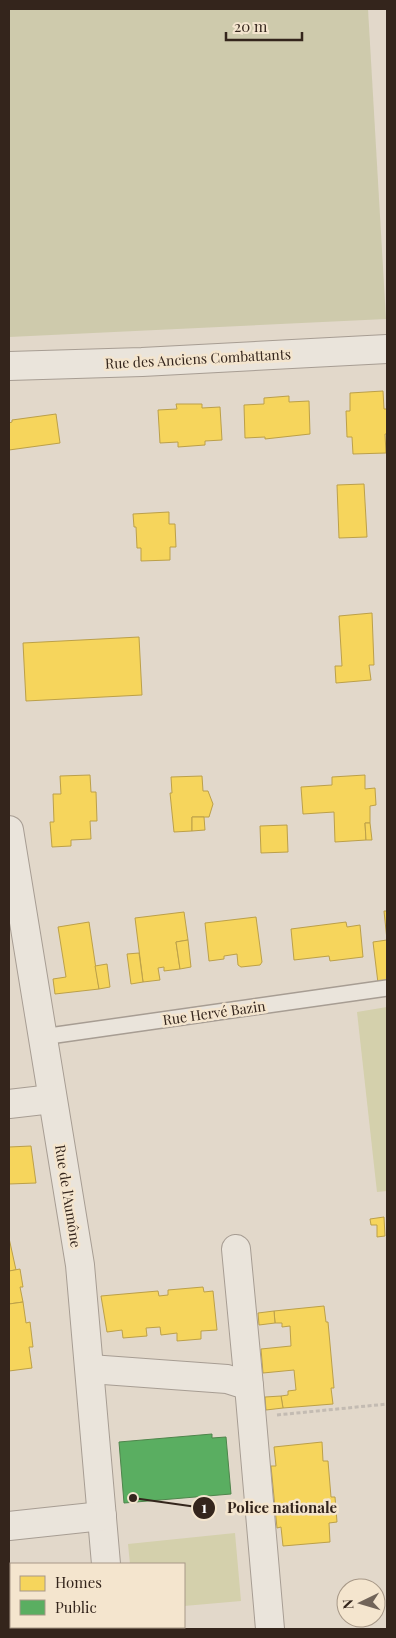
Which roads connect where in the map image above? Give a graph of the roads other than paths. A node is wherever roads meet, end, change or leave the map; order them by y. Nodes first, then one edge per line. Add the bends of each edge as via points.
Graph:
1 (387, 349) edge
2 (9, 366) edge
3 (9, 830) edge
4 (387, 988) edge
5 (42, 1037) junction
6 (52, 1099) junction
7 (9, 1104) edge
8 (236, 1249) dead end
9 (90, 1369) junction
10 (249, 1386) junction
11 (102, 1516) junction
12 (9, 1526) edge
13 (106, 1563) edge
14 (270, 1629) edge

1 - 2 street, Rue des Anciens Combattants
3 - 5 street, Rue de l'Aumône
4 - 5 lane, Rue Hervé Bazin
5 - 6 street, Rue de l'Aumône
6 - 7 street
6 - 9 street, Rue de l'Aumône via 80,1265
8 - 10 street
9 - 10 street via 227,1379
9 - 11 street, Rue de l'Aumône
10 - 14 street
11 - 12 street
11 - 13 street, Rue de l'Aumône

